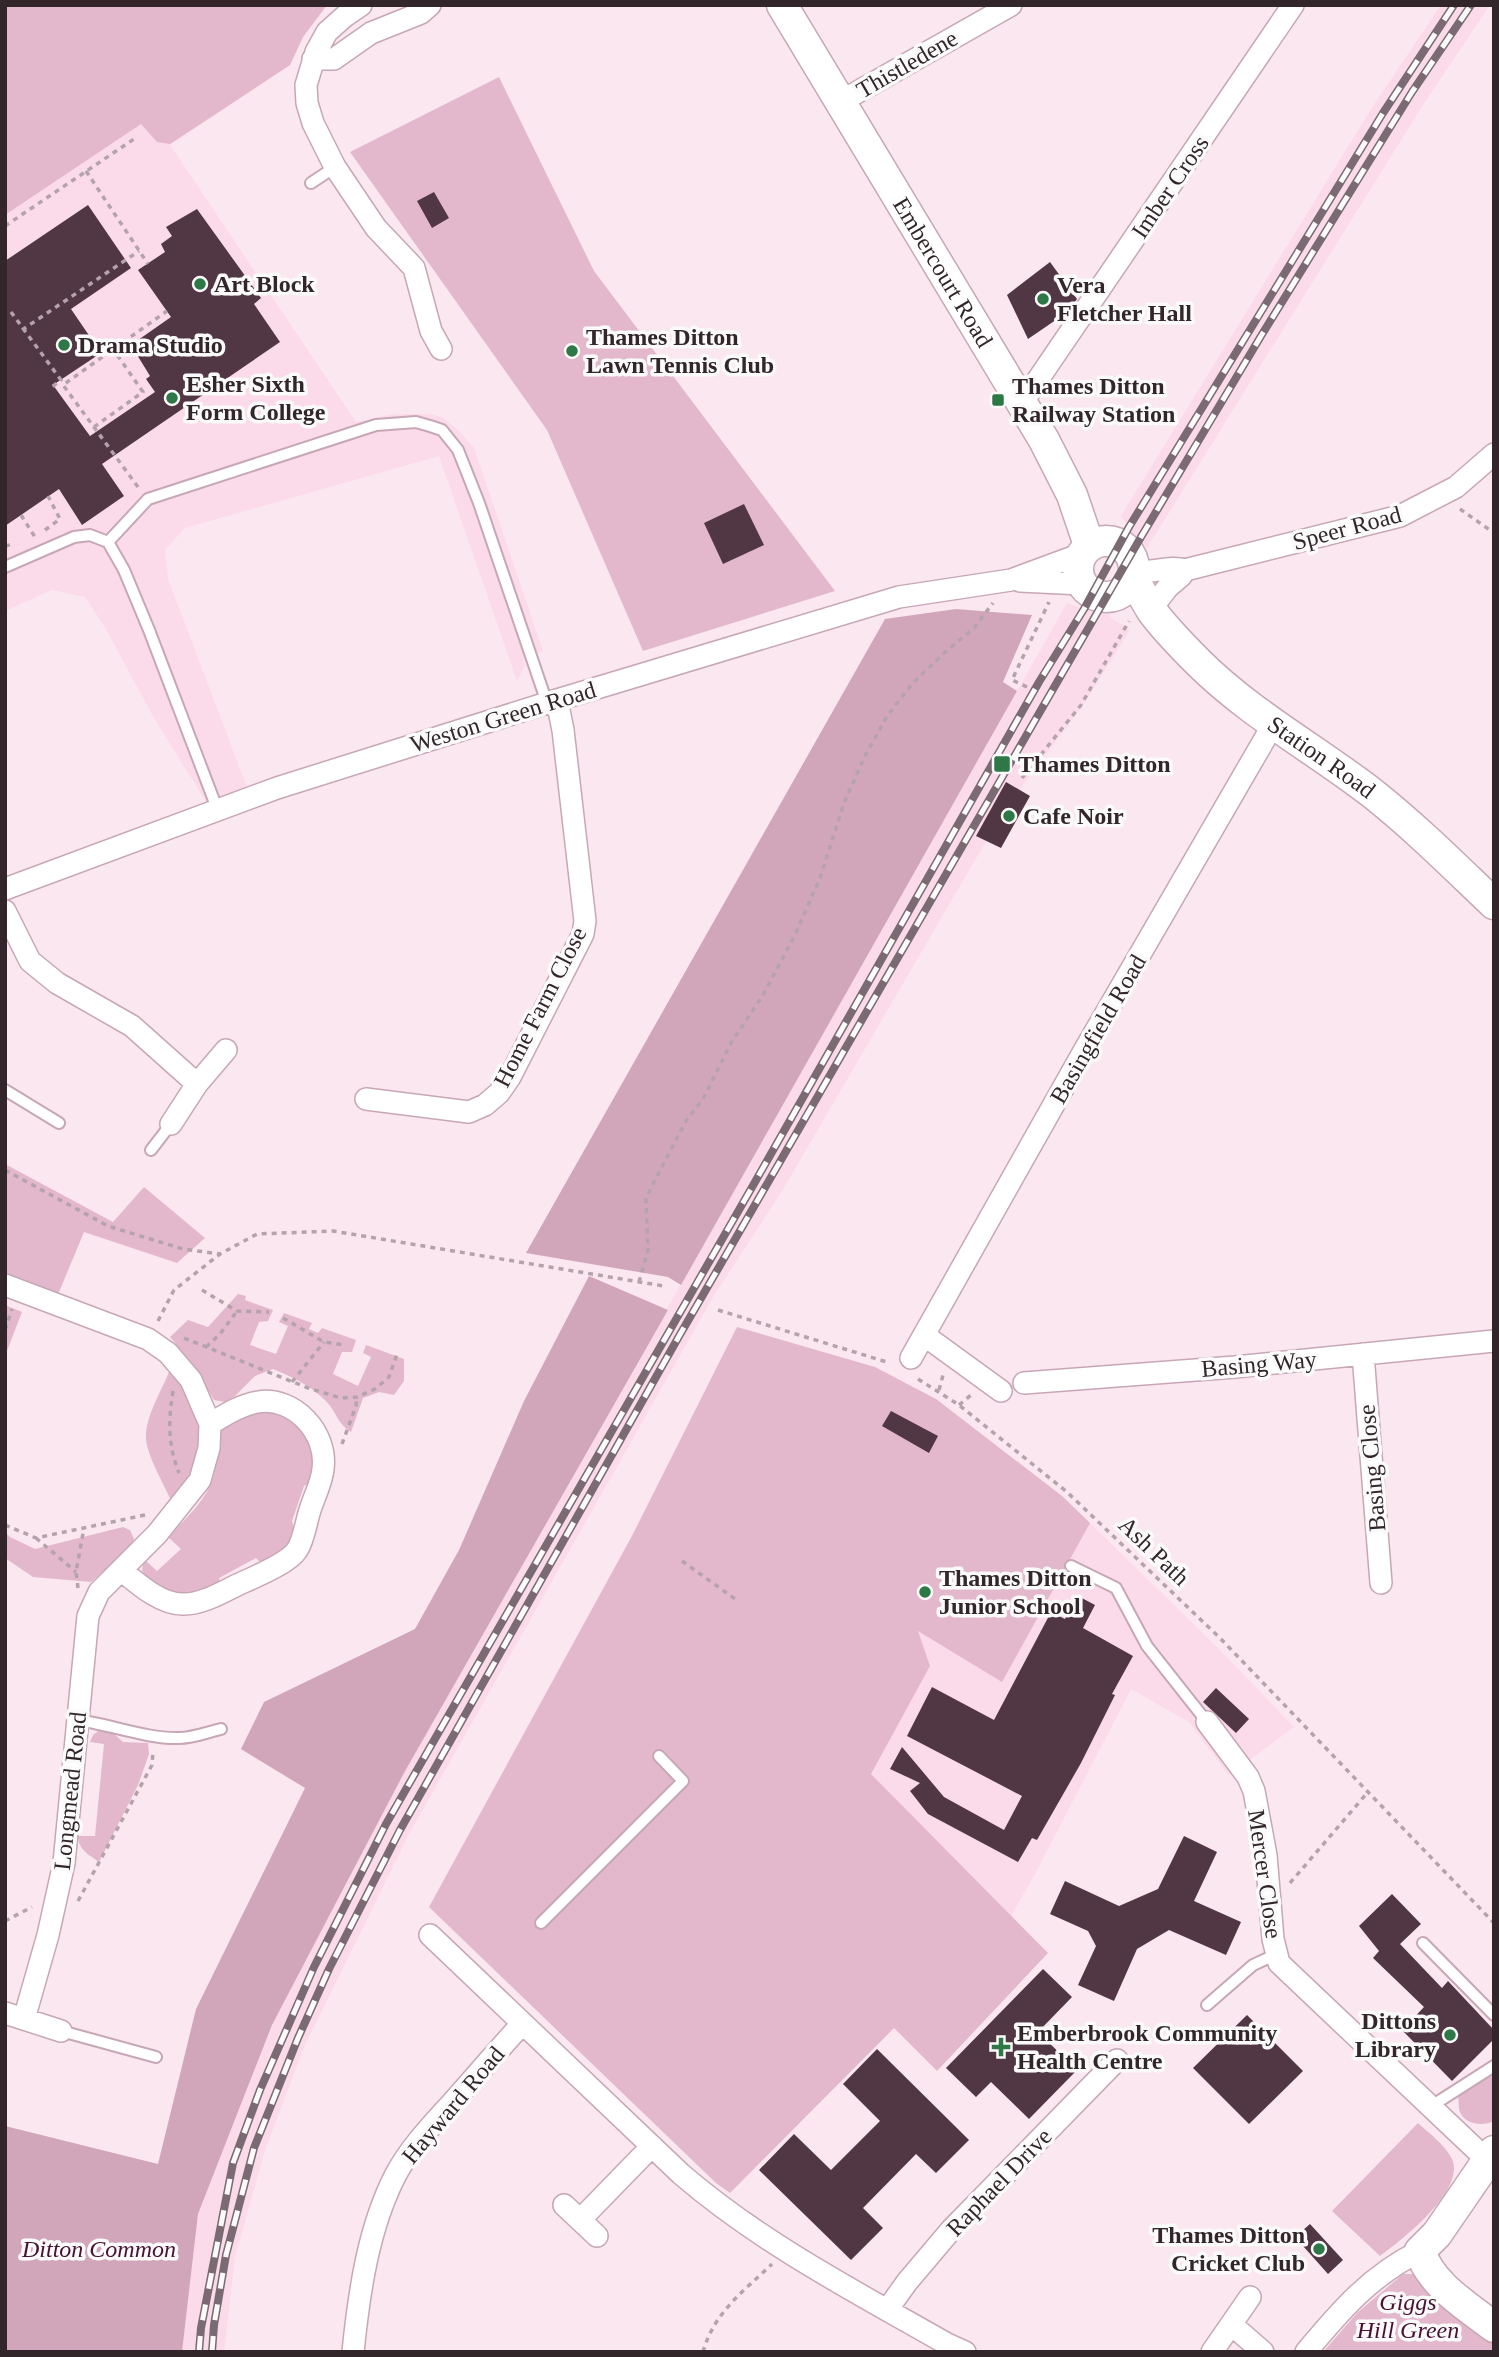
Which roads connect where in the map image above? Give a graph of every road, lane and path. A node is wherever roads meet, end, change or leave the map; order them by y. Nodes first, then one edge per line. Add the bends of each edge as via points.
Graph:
1 (361, 5) edge
2 (430, 5) edge
3 (782, 5) edge
4 (1011, 5) edge
5 (1293, 5) edge
6 (313, 59) junction
7 (840, 102) junction
8 (137, 136) dead end
9 (335, 167) junction
10 (86, 171) junction
11 (311, 183) dead end
12 (5, 226) edge
13 (139, 251) junction
14 (148, 264) dead end
15 (167, 311) dead end
16 (11, 312) dead end
17 (23, 330) junction
18 (113, 349) junction
19 (441, 349) dead end
20 (52, 387) dead end
21 (1022, 403) junction
22 (94, 427) junction
23 (1494, 454) edge
24 (48, 496) dead end
25 (1441, 496) junction
26 (148, 499) junction
27 (21, 515) dead end
28 (1494, 533) edge
29 (35, 537) junction
30 (108, 542) junction
31 (5, 546) edge
32 (1085, 550) junction
33 (5, 567) edge
34 (1185, 570) junction
35 (1004, 581) junction
36 (1069, 583) junction
37 (1135, 591) junction
38 (1027, 687) dead end
39 (552, 702) junction
40 (1274, 723) junction
41 (1023, 778) dead end
42 (218, 811) junction
43 (5, 889) edge
44 (1494, 904) edge
45 (5, 911) edge
46 (226, 1050) dead end
47 (197, 1084) junction
48 (5, 1090) edge
49 (366, 1099) dead end
50 (59, 1123) dead end
51 (171, 1124) joint
52 (151, 1150) dead end
53 (5, 1170) edge
54 (220, 1254) junction
55 (639, 1282) junction
56 (5, 1285) edge
57 (664, 1286) dead end
58 (202, 1290) dead end
59 (718, 1310) dead end
60 (237, 1311) junction
61 (269, 1312) dead end
62 (283, 1318) dead end
63 (924, 1335) junction
64 (183, 1337) dead end
65 (148, 1339) junction
66 (1494, 1341) edge
67 (324, 1342) junction
68 (345, 1345) dead end
69 (206, 1347) junction
70 (397, 1354) dead end
71 (1363, 1354) junction
72 (181, 1366) junction
73 (907, 1367) junction
74 (292, 1381) junction
75 (1024, 1383) dead end
76 (1001, 1391) dead end
77 (358, 1396) junction
78 (210, 1424) junction
79 (324, 1468) junction
80 (181, 1506) junction
81 (5, 1525) edge
82 (84, 1528) junction
83 (36, 1538) junction
84 (682, 1561) dead end
85 (1071, 1566) dead end
86 (121, 1570) junction
87 (76, 1572) junction
88 (1381, 1583) dead end
89 (738, 1601) dead end
90 (90, 1611) junction
91 (77, 1720) junction
92 (1208, 1722) joint
93 (221, 1729) dead end
94 (155, 1736) junction
95 (659, 1756) dead end
96 (1368, 1793) junction
97 (77, 1904) dead end
98 (1270, 1906) junction
99 (541, 1923) dead end
100 (1494, 1923) edge
101 (430, 1935) dead end
102 (1423, 1943) dead end
103 (1277, 1954) junction
104 (1207, 2005) dead end
105 (1494, 2015) edge
106 (15, 2016) edge
107 (522, 2024) junction
108 (61, 2031) joint
109 (156, 2057) dead end
110 (1117, 2060) dead end
111 (1494, 2066) edge
112 (1430, 2107) junction
113 (652, 2146) junction
114 (1490, 2155) edge
115 (597, 2236) dead end
116 (780, 2247) junction
117 (1420, 2252) junction
118 (1250, 2297) dead end
119 (887, 2310) junction
120 (1232, 2325) junction
121 (1494, 2327) edge
122 (353, 2352) edge
123 (703, 2352) edge
124 (965, 2352) edge
125 (1212, 2352) edge
126 (1263, 2352) edge
127 (1306, 2352) edge

1 - 6 street via 327,32
2 - 6 street via 371,33 334,59
3 - 7 main road, Embercourt Road
4 - 7 street, Thistledene
5 - 21 street, Imber Cross
6 - 9 street via 307,103
7 - 21 main road, Embercourt Road
8 - 10 path
9 - 11 lane
9 - 19 street via 376,228 414,268
10 - 12 path
10 - 13 path
13 - 14 path
13 - 17 path
15 - 18 path
16 - 17 path
17 - 20 path via 61,380
18 - 22 path via 143,392
18 - 22 path via 62,385
21 - 32 main road, Embercourt Road via 1072,495
22 - 26 path
23 - 25 street, Speer Road
24 - 29 path via 60,519
25 - 28 path
25 - 34 street, Speer Road via 1400,516
26 - 30 lane
26 - 39 lane via 376,425 416,422 442,430 458,450
27 - 29 path
29 - 31 path
30 - 33 lane via 90,535 74,537
30 - 42 lane via 149,630
32 - 35 street, Weston Green Road
32 - 36 main road
32 - 37 main road via 1098,541 1122,545 1132,557
34 - 37 street via 1168,587
34 - 37 street, Speer Road via 1145,573
35 - 36 street, Weston Green Road
35 - 39 street, Weston Green Road via 899,597
35 - 55 path via 974,628 913,683 866,754 794,937 654,1180 646,1199 648,1250
36 - 37 main road via 1108,597
36 - 38 path via 1012,680
37 - 40 main road, Station Road via 1200,664
37 - 41 path via 1081,705
39 - 42 street, Weston Green Road via 277,788
39 - 49 street, Home Farm Close via 564,730 583,934 510,1077 485,1105 469,1112
40 - 44 main road, Station Road via 1380,800
40 - 63 street, Basingfield Road
42 - 43 street, Weston Green Road
45 - 47 street via 30,961 57,983 132,1026
46 - 47 street
47 - 51 street
48 - 50 lane
51 - 52 lane
53 - 54 path via 108,1226 183,1249
54 - 55 path via 257,1234 333,1231
54 - 65 path via 174,1290
55 - 57 path
56 - 65 street, Longmead Road
58 - 60 path
59 - 73 path, Ash Path
60 - 61 path
60 - 69 path
62 - 67 path
63 - 73 street, Basingfield Road
63 - 76 street
64 - 69 path
65 - 72 street, Longmead Road
66 - 71 street, Basing Way
67 - 68 path
67 - 74 path
69 - 74 path
70 - 77 path via 389,1377
71 - 75 street, Basing Way
71 - 88 street, Basing Close
72 - 78 street, Longmead Road
72 - 80 path via 168,1429 182,1480
73 - 96 path, Ash Path via 1067,1492 1220,1637
74 - 77 path via 341,1398
77 - 79 path via 337,1460
78 - 79 street via 239,1407 260,1401 279,1403 311,1424 322,1446
78 - 80 street, Longmead Road via 200,1480
79 - 86 street via 297,1551 273,1569 206,1599 181,1604 166,1600
80 - 82 path
80 - 86 street, Longmead Road
81 - 83 path
82 - 83 path
82 - 87 path
83 - 87 path
84 - 89 path
85 - 92 lane via 1116,1588 1147,1646
86 - 90 street, Longmead Road via 99,1592
87 - 90 path via 79,1602
90 - 91 street, Longmead Road
91 - 94 lane
91 - 106 street, Longmead Road via 71,1864
92 - 98 street, Mercer Close via 1254,1791
93 - 94 lane via 181,1738
94 - 97 path via 152,1765
95 - 99 lane via 683,1781
96 - 98 path
96 - 100 path, Ash Path
98 - 103 street, Mercer Close
101 - 107 street
102 - 105 lane
103 - 104 lane via 1253,1965
103 - 112 street, Mercer Close via 1279,1963 1306,1991
106 - 108 street, Longmead Road
107 - 113 street
107 - 122 street, Hayward Road via 436,2120 395,2176 374,2230
108 - 109 lane
110 - 119 street, Raphael Drive via 951,2230
111 - 112 lane
112 - 114 street, Mercer Close
113 - 115 street via 572,2212
113 - 116 street via 720,2207
114 - 117 main road
116 - 119 street
116 - 123 path via 773,2263 718,2318
117 - 121 main road via 1436,2280
117 - 127 street via 1394,2264 1360,2291
118 - 120 street
119 - 124 street
120 - 125 street
120 - 126 street

